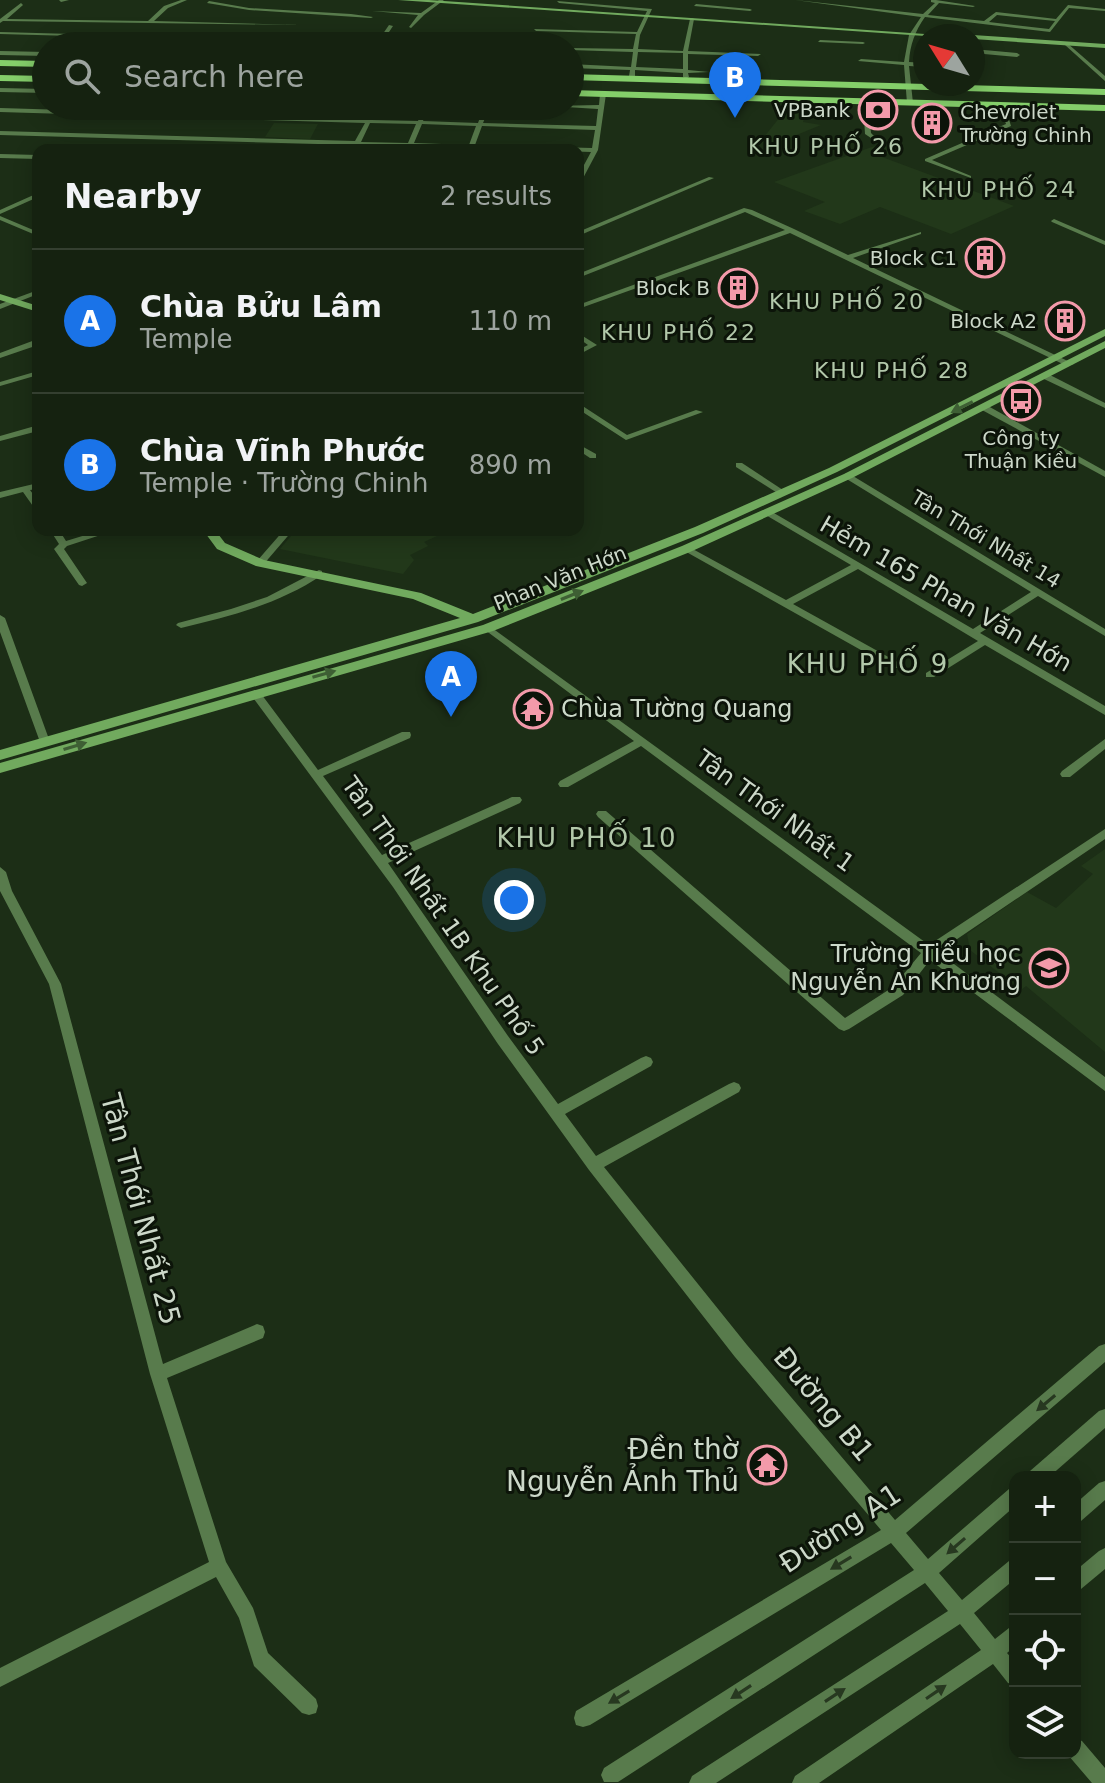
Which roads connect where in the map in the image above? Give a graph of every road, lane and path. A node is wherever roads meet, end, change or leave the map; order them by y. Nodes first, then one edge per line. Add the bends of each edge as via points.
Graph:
1 (185, 0) edge
2 (213, 0) edge
3 (401, 0) edge
4 (797, 0) edge
5 (899, 0) edge
6 (929, 0) edge
7 (440, 1) edge
8 (560, 1) edge
9 (912, 2) dead end
10 (938, 2) edge
11 (21, 4) dead end
12 (697, 4) edge
13 (283, 5) dead end
14 (973, 6) dead end
15 (273, 9) junction
16 (308, 10) junction
17 (552, 10) junction
18 (750, 10) dead end
19 (1105, 10) edge
20 (259, 11) junction
21 (422, 14) junction
22 (923, 15) junction
23 (645, 16) junction
24 (692, 19) junction
25 (1056, 20) junction
26 (1, 21) edge
27 (57, 21) junction
28 (149, 23) junction
29 (985, 23) junction
30 (916, 24) edge
31 (249, 25) junction
32 (299, 25) junction
33 (391, 26) dead end
34 (411, 27) dead end
35 (536, 30) dead end
36 (43, 32) edge
37 (242, 32) edge
38 (294, 32) edge
39 (387, 32) edge
40 (588, 32) junction
41 (0, 33) edge
42 (638, 33) junction
43 (32, 34) edge
44 (913, 34) joint
45 (985, 38) edge
46 (820, 41) dead end
47 (584, 43) edge
48 (1067, 44) junction
49 (1105, 46) edge
50 (584, 49) edge
51 (634, 50) junction
52 (685, 51) junction
53 (985, 52) edge
54 (0, 53) edge
55 (32, 54) edge
56 (758, 54) dead end
57 (1017, 55) dead end
58 (861, 61) junction
59 (1095, 61) dead end
60 (1086, 62) junction
61 (906, 64) junction
62 (913, 64) edge
63 (584, 66) edge
64 (634, 68) junction
65 (859, 71) dead end
66 (2, 72) edge
67 (32, 72) edge
68 (32, 72) edge
69 (706, 72) dead end
70 (1103, 75) edge
71 (686, 76) junction
72 (632, 79) junction
73 (584, 83) edge
74 (584, 84) edge
75 (0, 88) edge
76 (584, 88) edge
77 (32, 90) edge
78 (603, 94) junction
79 (909, 95) junction
80 (1105, 100) edge
81 (865, 102) junction
82 (988, 104) junction
83 (584, 107) edge
84 (601, 107) junction
85 (0, 110) edge
86 (32, 111) edge
87 (336, 120) edge
88 (422, 120) edge
89 (482, 120) edge
90 (370, 121) junction
91 (421, 123) junction
92 (480, 124) junction
93 (599, 128) junction
94 (0, 133) edge
95 (871, 136) dead end
96 (237, 140) junction
97 (234, 144) edge
98 (305, 144) edge
99 (358, 144) edge
100 (411, 144) edge
101 (472, 144) edge
102 (584, 150) edge
103 (595, 150) junction
104 (0, 156) edge
105 (32, 157) edge
106 (584, 169) edge
107 (969, 177) dead end
108 (711, 178) dead end
109 (32, 198) edge
110 (0, 215) edge
111 (1054, 221) dead end
112 (792, 230) junction
113 (32, 231) edge
114 (584, 231) edge
115 (919, 233) dead end
116 (1105, 243) edge
117 (846, 258) junction
118 (584, 274) edge
119 (32, 294) edge
120 (0, 297) edge
121 (15, 301) junction
122 (584, 305) edge
123 (0, 307) edge
124 (32, 307) edge
125 (1105, 332) edge
126 (584, 339) edge
127 (32, 344) edge
128 (1105, 344) edge
129 (584, 350) edge
130 (0, 356) edge
131 (1057, 357) junction
132 (1070, 364) junction
133 (32, 375) edge
134 (1047, 377) junction
135 (0, 384) edge
136 (1105, 406) edge
137 (985, 408) junction
138 (584, 409) edge
139 (699, 412) dead end
140 (32, 430) edge
141 (0, 439) edge
142 (584, 450) edge
143 (593, 456) dead end
144 (739, 465) dead end
145 (1105, 474) edge
146 (848, 476) junction
147 (32, 487) edge
148 (25, 489) junction
149 (782, 492) junction
150 (0, 495) edge
151 (32, 499) edge
152 (767, 512) junction
153 (58, 536) edge
154 (91, 536) edge
155 (214, 536) edge
156 (284, 536) edge
157 (64, 544) junction
158 (686, 549) junction
159 (260, 563) junction
160 (857, 566) junction
161 (319, 573) junction
162 (82, 583) dead end
163 (1038, 592) junction
164 (786, 604) junction
165 (0, 618) edge
166 (473, 619) junction
167 (181, 625) dead end
168 (488, 628) junction
169 (974, 633) junction
170 (1105, 633) edge
171 (986, 640) junction
172 (897, 666) dead end
173 (930, 675) dead end
174 (255, 693) junction
175 (1105, 711) edge
176 (406, 735) dead end
177 (642, 741) junction
178 (45, 742) junction
179 (1105, 743) edge
180 (0, 755) edge
181 (0, 768) edge
182 (1066, 774) dead end
183 (316, 775) junction
184 (564, 784) dead end
185 (516, 800) dead end
186 (602, 814) dead end
187 (1105, 833) edge
188 (380, 861) junction
189 (0, 872) edge
190 (929, 952) junction
191 (646, 1062) dead end
192 (1105, 1085) edge
193 (734, 1088) dead end
194 (557, 1112) junction
195 (594, 1165) junction
196 (257, 1332) dead end
197 (1105, 1352) edge
198 (158, 1374) junction
199 (1105, 1417) edge
200 (1043, 1471) edge
201 (1105, 1489) edge
202 (1009, 1500) edge
203 (1081, 1510) edge
204 (895, 1531) junction
205 (1105, 1557) edge
206 (219, 1566) junction
207 (928, 1571) junction
208 (1009, 1572) edge
209 (1081, 1578) edge
210 (962, 1612) junction
211 (1009, 1639) edge
212 (994, 1652) junction
213 (1009, 1669) edge
214 (0, 1678) edge
215 (309, 1706) dead end
216 (583, 1718) dead end
217 (1081, 1755) edge
218 (611, 1775) dead end
219 (699, 1783) edge
220 (802, 1783) edge
221 (1105, 1783) edge

1 - 28 street via 166,7
2 - 20 street via 209,2
3 - 7 main road
4 - 22 street
5 - 9 street
6 - 10 street
7 - 17 main road
7 - 21 street
8 - 17 street
8 - 23 street via 650,10
10 - 14 street
10 - 22 street
11 - 26 street
12 - 18 street
13 - 15 street
15 - 16 street
15 - 20 street
16 - 21 street
16 - 32 street
17 - 23 main road
19 - 25 street via 1068,6
20 - 31 street
21 - 34 street
22 - 29 street
22 - 30 street
23 - 24 main road
23 - 42 street
24 - 44 main road
24 - 52 street
25 - 29 street via 996,13
25 - 29 street via 1050,31
26 - 27 street
27 - 28 street
27 - 36 street
28 - 31 street
31 - 32 street
31 - 37 street
32 - 38 street
33 - 39 street
35 - 40 street
40 - 42 street
40 - 47 street
41 - 43 street
42 - 51 street
44 - 61 street
45 - 48 main road
46 - 58 street via 863,41
48 - 49 main road
48 - 60 street
50 - 51 street
51 - 52 street
51 - 64 street
52 - 56 street
52 - 71 street
53 - 57 street
54 - 55 street
58 - 61 street
58 - 65 street
59 - 60 street
60 - 70 street
61 - 62 street
61 - 79 street
63 - 64 street
64 - 71 street
64 - 72 street
66 - 67 main road
66 - 68 main road
66 - 75 street
69 - 71 street
71 - 72 main road
71 - 79 main road
72 - 73 main road
74 - 79 main road
75 - 77 street
76 - 78 main road
78 - 81 main road
78 - 84 street
79 - 80 main road
79 - 81 main road
79 - 82 main road
80 - 82 main road
81 - 95 street
82 - 107 street via 1005,114 1009,125 927,160
83 - 84 street
84 - 93 street
85 - 86 street
87 - 90 street
88 - 91 street
89 - 92 street
90 - 91 street
90 - 99 street
91 - 92 street
91 - 100 street
92 - 93 street
92 - 101 street
93 - 103 street
94 - 96 street
96 - 97 street
96 - 98 street
102 - 103 street
103 - 106 street
104 - 105 street
108 - 114 street
109 - 110 street
110 - 113 street
111 - 116 street
112 - 117 street
112 - 118 street via 744,210
112 - 122 street
115 - 117 street
117 - 131 street
119 - 121 street
120 - 121 main road
121 - 123 street
121 - 124 main road
125 - 131 main road, Phan Văn Hớn
126 - 129 street via 593,345
127 - 130 street
128 - 132 main road, Phan Văn Hớn
131 - 132 street
131 -> 149 main road, Phan Văn Hớn
132 - 134 main road, Phan Văn Hớn
133 - 135 street
134 - 136 street
134 - 137 main road, Phan Văn Hớn
137 - 145 street
137 - 146 main road, Phan Văn Hớn
138 - 139 street via 626,438
140 - 141 street
142 - 143 street
144 - 149 street
146 - 152 main road, Phan Văn Hớn
146 - 163 street, Tân Thới Nhất 14
147 - 148 street
148 - 150 street
148 - 151 street
149 - 166 main road, Phan Văn Hớn
152 - 158 main road, Phan Văn Hớn
152 - 160 street, Hẻm 165 Phan Văn Hớn
153 - 157 street
154 - 157 street
155 - 159 main road, Tân Thới Nhất 1 via 221,546
156 - 159 street
157 - 162 street via 59,549
158 - 164 street
168 -> 158 main road, Phan Văn Hớn
159 - 161 main road, Tân Thới Nhất 1
160 - 164 street
160 - 169 street, Hẻm 165 Phan Văn Hớn
161 - 166 main road, Tân Thới Nhất 1 via 417,596
161 - 167 street via 253,606
163 - 169 street
163 - 170 street, Tân Thới Nhất 14
164 - 172 street
165 - 178 street
166 - 168 main road, Tân Thới Nhất 1
166 - 178 main road, Phan Văn Hớn
174 -> 168 main road, Phan Văn Hớn
168 - 177 street, Tân Thới Nhất 1
169 - 171 street, Hẻm 165 Phan Văn Hớn
171 - 173 street
171 - 175 street, Hẻm 165 Phan Văn Hớn
181 -> 174 main road, Phan Văn Hớn
174 - 183 street, Tân Thới Nhất 1B Khu Phố 5
176 - 183 street
177 - 184 street
177 - 190 street, Tân Thới Nhất 1
178 - 180 main road, Phan Văn Hớn
179 - 182 street
183 - 188 street, Tân Thới Nhất 1B Khu Phố 5
185 - 188 street
186 - 190 street via 844,1025 898,991
187 - 190 street
188 - 194 street, Tân Thới Nhất 1B Khu Phố 5
189 - 198 street, Tân Thới Nhất 25 via 55,984
190 - 192 street, Tân Thới Nhất 1
191 - 194 street
193 - 195 street
194 - 195 street, Tân Thới Nhất 1B Khu Phố 5
195 - 204 street, Đường B1 via 741,1351
196 - 198 street
197 -> 204 street, Đường A1
198 - 206 street, Tân Thới Nhất 25
199 - 200 street
201 - 203 street
202 -> 207 street
204 - 207 street, Đường B1
204 -> 216 street, Đường A1
205 - 209 street
206 - 214 street
206 - 215 street, Tân Thới Nhất 25 via 247,1614 261,1659
207 - 210 street, Đường B1
207 -> 218 street
208 - 210 street
210 - 212 street, Đường B1
219 -> 210 street
211 - 212 street
212 - 213 street, Đường B1
220 -> 212 street
217 - 221 street

